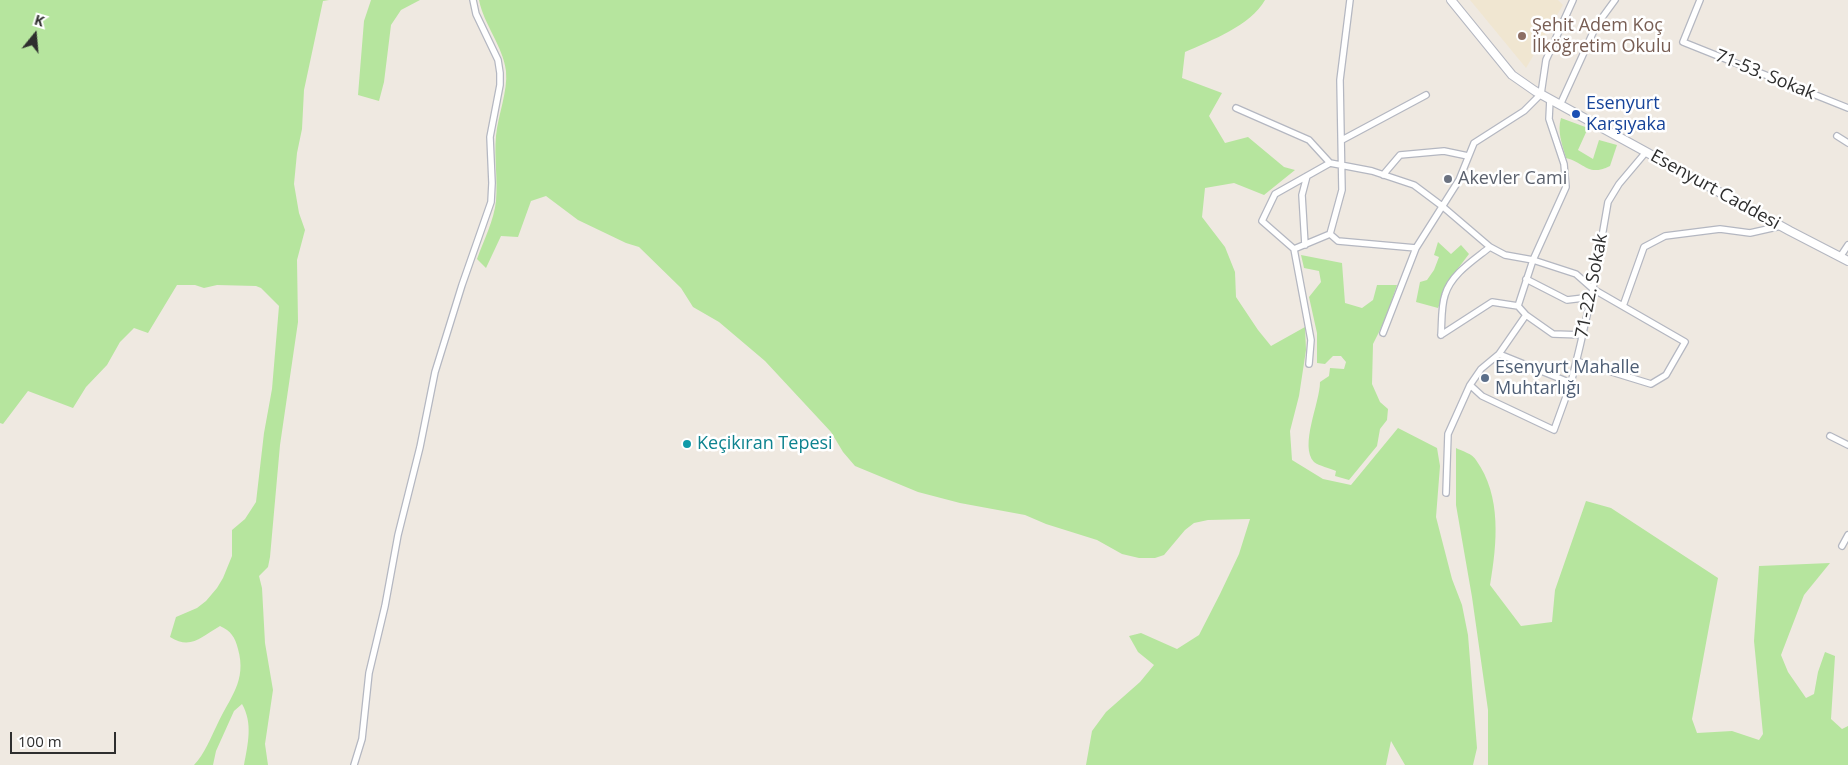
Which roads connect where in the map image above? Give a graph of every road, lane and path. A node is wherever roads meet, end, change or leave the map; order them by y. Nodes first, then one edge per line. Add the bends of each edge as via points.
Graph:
1 (473, 0) edge
2 (1350, 0) edge
3 (1451, 0) edge
4 (1573, 0) edge
5 (1615, 0) edge
6 (1700, 0) edge
7 (1541, 94) junction
8 (1426, 95) dead end
9 (1550, 99) junction
10 (1560, 105) junction
11 (1236, 108) dead end
12 (1848, 108) edge
13 (1837, 136) dead end
14 (1342, 140) junction
15 (1848, 143) edge
16 (1646, 152) junction
17 (1468, 156) junction
18 (1330, 163) junction
19 (1343, 164) junction
20 (1383, 175) junction
21 (1307, 176) junction
22 (1442, 206) junction
23 (1781, 226) junction
24 (1330, 234) junction
25 (1305, 245) junction
26 (1848, 245) edge
27 (1490, 247) junction
28 (1416, 248) junction
29 (1294, 249) junction
30 (1840, 257) junction
31 (1533, 260) junction
32 (1848, 261) edge
33 (1526, 279) junction
34 (1593, 289) junction
35 (1592, 297) junction
36 (1518, 306) junction
37 (1623, 306) junction
38 (1526, 315) junction
39 (1383, 333) dead end
40 (1583, 335) junction
41 (1499, 354) junction
42 (1576, 361) junction
43 (1309, 364) dead end
44 (1571, 383) junction
45 (1470, 385) junction
46 (1830, 436) dead end
47 (1848, 445) edge
48 (1446, 493) dead end
49 (1848, 536) edge
50 (1842, 546) dead end
51 (354, 765) edge

1 - 51 street via 476,14 498,60 500,73 490,137 491,202 435,372 369,673 362,739
2 - 14 street via 1340,80
3 - 7 street, Esenyurt Caddesi via 1512,75
4 - 7 street via 1546,60
5 - 10 street via 1596,26
6 - 12 street, 71-53. Sokak via 1683,42
7 - 9 street, Esenyurt Caddesi
7 - 17 street via 1524,111 1474,143
8 - 14 street
9 - 10 street, Esenyurt Caddesi
9 - 31 street via 1549,119 1564,164 1566,187
10 - 16 street, Esenyurt Caddesi
11 - 18 street via 1309,140
13 - 15 street
14 - 19 street
16 - 23 street, Esenyurt Caddesi
16 - 34 street, 71-22. Sokak via 1608,202
17 - 20 street via 1444,150 1400,155
17 - 22 street via 1459,180
18 - 19 street
18 - 21 street
19 - 20 street
19 - 24 street via 1342,190
20 - 22 street via 1414,185
21 - 25 street via 1302,195
21 - 29 street via 1275,194 1262,221
22 - 27 street
22 - 28 street
23 - 30 street, Esenyurt Caddesi
23 - 37 street via 1750,233 1720,229 1665,236 1644,247
24 - 25 street
24 - 28 street via 1338,241
25 - 29 street
26 - 30 street
27 - 31 street via 1505,255
27 - 36 street via 1452,281 1445,296 1442,335 1492,302
28 - 39 street
29 - 43 street via 1311,340
30 - 32 street, Esenyurt Caddesi
31 - 33 street
31 - 34 street via 1576,274
33 - 35 street via 1567,300
33 - 36 street
34 - 35 street, 71-22. Sokak
34 - 37 street
35 - 40 street, 71-22. Sokak
36 - 38 street
37 - 42 street via 1685,342 1666,375 1651,384
38 - 40 street via 1553,334
38 - 41 street
40 - 42 street, 71-22. Sokak
41 - 44 street
41 - 45 street via 1481,369
42 - 44 street, 71-22. Sokak
44 - 45 street, 71-22. Sokak via 1554,430 1482,396
45 - 48 street via 1448,434
46 - 47 street
49 - 50 street

